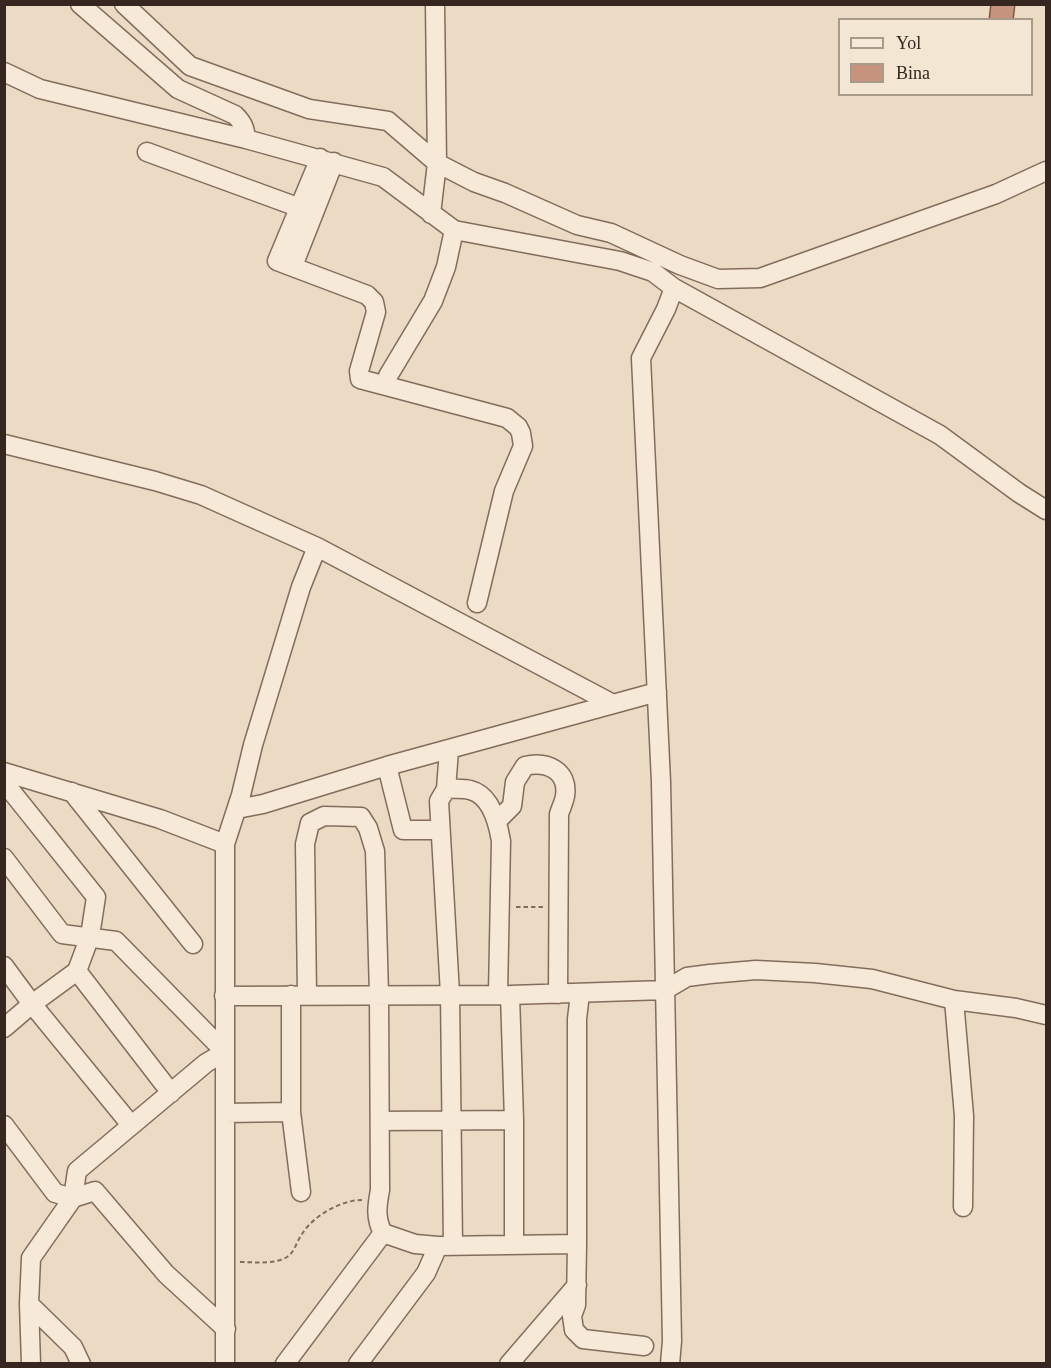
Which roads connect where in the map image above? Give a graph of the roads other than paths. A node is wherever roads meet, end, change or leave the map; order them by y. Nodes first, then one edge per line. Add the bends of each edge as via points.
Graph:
1 (80, 4) edge
2 (124, 4) edge
3 (435, 4) edge
4 (5, 74) edge
5 (246, 139) junction
6 (147, 152) dead end
7 (327, 160) junction
8 (436, 163) junction
9 (1047, 171) edge
10 (307, 210) junction
11 (431, 214) junction
12 (453, 230) junction
13 (674, 288) junction
14 (388, 376) dead end
15 (4, 444) edge
16 (1047, 510) edge
17 (317, 547) junction
18 (477, 603) dead end
19 (657, 692) junction
20 (613, 704) junction
21 (449, 750) junction
22 (387, 765) junction
23 (4, 772) edge
24 (4, 782) edge
25 (446, 789) junction
26 (72, 792) junction
27 (237, 809) junction
28 (498, 820) junction
29 (403, 830) junction
30 (440, 830) junction
31 (371, 838) junction
32 (225, 844) junction
33 (4, 858) edge
34 (90, 936) junction
35 (193, 944) dead end
36 (4, 966) edge
37 (77, 971) junction
38 (665, 990) junction
39 (450, 994) junction
40 (558, 994) junction
41 (580, 994) junction
42 (299, 995) junction
43 (379, 995) junction
44 (504, 995) junction
45 (225, 996) junction
46 (954, 1000) junction
47 (32, 1005) junction
48 (1047, 1015) edge
49 (4, 1028) edge
50 (225, 1052) junction
51 (171, 1094) junction
52 (291, 1112) junction
53 (225, 1113) junction
54 (452, 1120) junction
55 (514, 1120) junction
56 (380, 1121) junction
57 (4, 1125) edge
58 (131, 1125) junction
59 (301, 1192) dead end
60 (73, 1198) junction
61 (963, 1207) dead end
62 (383, 1233) junction
63 (578, 1244) junction
64 (514, 1245) junction
65 (446, 1246) junction
66 (576, 1285) junction
67 (29, 1304) junction
68 (226, 1329) junction
69 (644, 1346) dead end
70 (31, 1364) edge
71 (81, 1364) edge
72 (225, 1364) edge
73 (285, 1364) edge
74 (358, 1364) edge
75 (509, 1364) edge
76 (670, 1364) edge

1 - 5 street via 178,89 235,115 245,129
2 - 8 street via 190,66 309,109 388,121
3 - 8 street
4 - 5 street via 40,89
5 - 7 street
6 - 10 street
7 - 10 street
7 - 11 street via 383,177
8 - 9 street via 576,225 611,233 718,279 760,278 996,194
8 - 11 street
10 - 18 street via 277,261 368,295 374,303 376,312 358,371 360,379 507,418 521,433 522,453 504,491
11 - 12 street
12 - 13 street via 620,261 653,272
12 - 14 street via 446,267 433,301
13 - 16 street via 940,435
13 - 19 street via 640,358
15 - 17 street via 180,488
17 - 20 street
17 - 27 street via 294,610
19 - 20 street
19 - 38 street
20 - 21 street
21 - 22 street
21 - 25 street
22 - 27 street
22 - 29 street
23 - 26 street
24 - 34 street via 96,897
25 - 28 street via 472,790 488,803
25 - 30 street via 439,801
26 - 32 street
26 - 35 street
27 - 32 street
28 - 40 street via 512,806 515,782 525,766 544,764 561,774 565,796 559,814
28 - 44 street
29 - 30 street
29 - 31 street via 390,837
30 - 39 street
31 - 42 street via 361,817 324,816 310,824
31 - 43 street via 375,851
32 - 45 street
33 - 34 street via 62,934
34 - 37 street
34 - 50 street via 116,941
36 - 47 street
37 - 47 street
37 - 51 street
38 - 41 street
38 - 46 street via 687,978 756,970 872,979
38 - 76 street
39 - 43 street
39 - 44 street
39 - 54 street
40 - 41 street
40 - 44 street
41 - 63 street
42 - 43 street
42 - 45 street
42 - 52 street
43 - 56 street
44 - 55 street
45 - 50 street
46 - 48 street
46 - 61 street via 964,1116
47 - 49 street
47 - 58 street
50 - 51 street
50 - 53 street
51 - 58 street
52 - 53 street
52 - 59 street
53 - 68 street
54 - 55 street
54 - 56 street
54 - 65 street
55 - 64 street
56 - 62 street via 376,1214
57 - 60 street via 55,1193
58 - 60 street via 77,1171
60 - 67 street via 31,1258
60 - 68 street via 95,1191 166,1274
62 - 65 street via 415,1244
62 - 73 street
63 - 64 street
63 - 66 street
64 - 65 street
65 - 74 street
66 - 69 street via 572,1316 574,1330 583,1339
66 - 75 street
67 - 70 street
67 - 71 street via 74,1347
68 - 72 street

